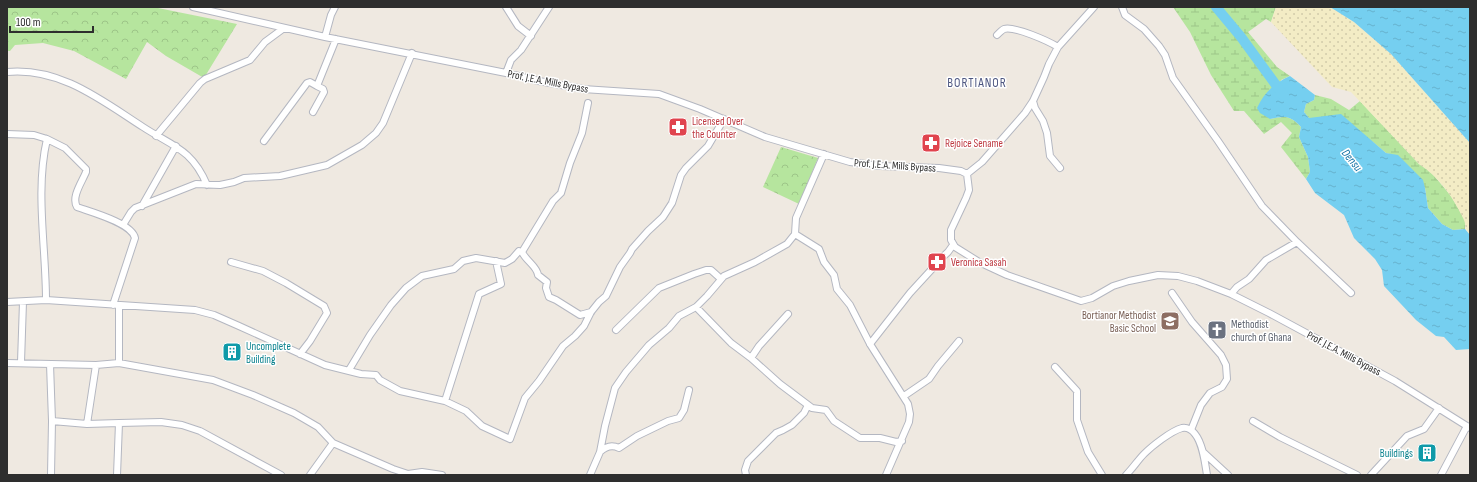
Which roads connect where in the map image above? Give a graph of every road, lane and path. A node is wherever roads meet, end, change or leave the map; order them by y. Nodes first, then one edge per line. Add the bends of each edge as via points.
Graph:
1 (193, 7) edge
2 (336, 7) edge
3 (506, 7) edge
4 (549, 7) edge
5 (1094, 7) edge
6 (1122, 7) edge
7 (284, 28) junction
8 (997, 35) dead end
9 (530, 36) junction
10 (325, 37) junction
11 (336, 39) junction
12 (1058, 47) junction
13 (412, 53) junction
14 (7, 72) edge
15 (506, 73) junction
16 (317, 86) junction
17 (1033, 101) junction
18 (588, 103) dead end
19 (314, 112) dead end
20 (724, 119) junction
21 (7, 134) edge
22 (156, 136) junction
23 (47, 139) junction
24 (264, 141) dead end
25 (176, 146) junction
26 (824, 154) junction
27 (1060, 168) dead end
28 (967, 174) junction
29 (207, 185) junction
30 (142, 206) junction
31 (123, 225) junction
32 (795, 234) junction
33 (1297, 242) junction
34 (953, 245) junction
35 (522, 252) junction
36 (496, 261) junction
37 (231, 262) dead end
38 (721, 279) junction
39 (1172, 293) dead end
40 (1351, 293) dead end
41 (1231, 294) junction
42 (46, 300) junction
43 (7, 302) edge
44 (23, 302) junction
45 (116, 306) junction
46 (696, 307) junction
47 (591, 312) junction
48 (788, 314) dead end
49 (616, 330) dead end
50 (959, 341) dead end
51 (870, 344) junction
52 (300, 354) junction
53 (751, 358) junction
54 (21, 362) junction
55 (7, 363) edge
56 (119, 363) junction
57 (50, 364) junction
58 (96, 365) junction
59 (1055, 368) dead end
60 (349, 370) junction
61 (689, 390) dead end
62 (904, 396) junction
63 (445, 401) junction
64 (808, 406) junction
65 (1439, 408) junction
66 (52, 421) junction
67 (1253, 421) dead end
68 (118, 423) junction
69 (87, 424) junction
70 (1469, 427) edge
71 (1191, 430) junction
72 (902, 442) junction
73 (333, 443) junction
74 (1202, 451) junction
75 (600, 452) junction
76 (591, 473) edge
77 (51, 475) edge
78 (117, 475) edge
79 (281, 475) edge
80 (310, 475) edge
81 (442, 475) edge
82 (599, 475) edge
83 (746, 475) edge
84 (886, 475) edge
85 (1102, 475) edge
86 (1126, 475) edge
87 (1207, 475) edge
88 (1228, 475) edge
89 (1357, 475) edge
90 (1371, 475) edge
91 (1441, 475) edge

1 - 7 street, Prof. J.E.A. Mills Bypass
2 - 10 street
3 - 9 street via 518,26
4 - 9 street
5 - 12 street
6 - 33 street via 1125,15 1144,29 1159,46 1165,55 1172,78 1262,206
7 - 10 street, Prof. J.E.A. Mills Bypass
7 - 22 street via 265,42 250,60 200,83
8 - 12 street via 1004,29 1012,29 1047,40
9 - 15 street via 511,60
10 - 11 street, Prof. J.E.A. Mills Bypass
11 - 13 street, Prof. J.E.A. Mills Bypass
11 - 16 street
12 - 17 street
13 - 15 street, Prof. J.E.A. Mills Bypass
13 - 29 street via 382,123 376,133 362,145 327,164 302,171
14 - 22 street via 22,71 51,76 84,89
15 - 20 street, Prof. J.E.A. Mills Bypass via 583,89 659,94
16 - 19 street via 324,92
16 - 24 street via 307,83
17 - 27 street via 1047,133 1050,156
17 - 28 street via 1011,130 982,162
18 - 35 street via 582,133 561,193 553,201
20 - 26 street, Prof. J.E.A. Mills Bypass via 764,137
20 - 47 street via 708,146 681,175 672,203 663,217 632,249 606,296
21 - 23 street via 34,135
22 - 25 street
23 - 31 street via 64,148 86,169 76,194 77,207
23 - 42 street via 41,190
25 - 29 street via 194,161
25 - 30 street
26 - 28 street, Prof. J.E.A. Mills Bypass via 850,162 939,168
26 - 32 street via 796,218
28 - 34 street via 969,190 951,230
29 - 30 street via 196,184
30 - 31 street via 131,212
31 - 45 street via 133,232 135,238
32 - 38 street via 787,244
32 - 51 street via 819,249 824,262 834,275 837,289 852,308
33 - 40 street
33 - 41 street via 1266,260
34 - 41 street, Prof. J.E.A. Mills Bypass via 957,250 1007,275 1075,300 1092,298 1123,282 1158,275 1188,278
34 - 51 street via 910,293
35 - 36 street via 519,251 505,263
35 - 47 street via 538,275 547,282 549,297 580,315
36 - 60 street via 476,258 464,261 454,269 422,276 406,288 391,305
36 - 63 street via 501,284 479,294
37 - 52 street via 263,271 326,308 327,313
38 - 46 street
38 - 49 street via 711,270 706,270 663,286
39 - 71 street via 1226,365 1226,379 1222,387 1210,393 1201,405
41 - 65 street, Prof. J.E.A. Mills Bypass via 1395,381
42 - 44 street
42 - 45 street
43 - 44 street
44 - 54 street
45 - 52 street via 195,310 214,315
45 - 56 street
46 - 53 street via 731,343
46 - 75 street via 679,316 649,345 615,388
47 - 63 street via 584,326 563,346 524,398 510,439 482,426 466,411
48 - 53 street
50 - 62 street via 929,379
51 - 62 street
52 - 60 street via 324,365
53 - 64 street
54 - 55 street
54 - 57 street
56 - 58 street
56 - 73 street via 213,380 294,413 318,427
57 - 58 street
57 - 66 street
58 - 69 street
59 - 85 street via 1077,391 1076,420 1088,452
60 - 63 street via 376,375 400,391
61 - 75 street via 684,410 679,418 668,421 618,448 606,447
62 - 72 street via 910,414
64 - 72 street via 826,410 834,421 860,438
64 - 83 street via 792,424 776,433 748,461
65 - 70 street, Prof. J.E.A. Mills Bypass
65 - 90 street via 1424,428 1407,436
66 - 69 street
66 - 77 street
67 - 89 street
68 - 69 street
68 - 78 street
68 - 79 street via 161,422 182,425 200,431
70 - 91 street
71 - 74 street via 1196,434
71 - 86 street via 1183,428 1164,438 1144,454
72 - 84 street
73 - 80 street
73 - 81 street via 408,474 422,472
74 - 87 street
74 - 88 street
75 - 76 street
76 - 82 street

